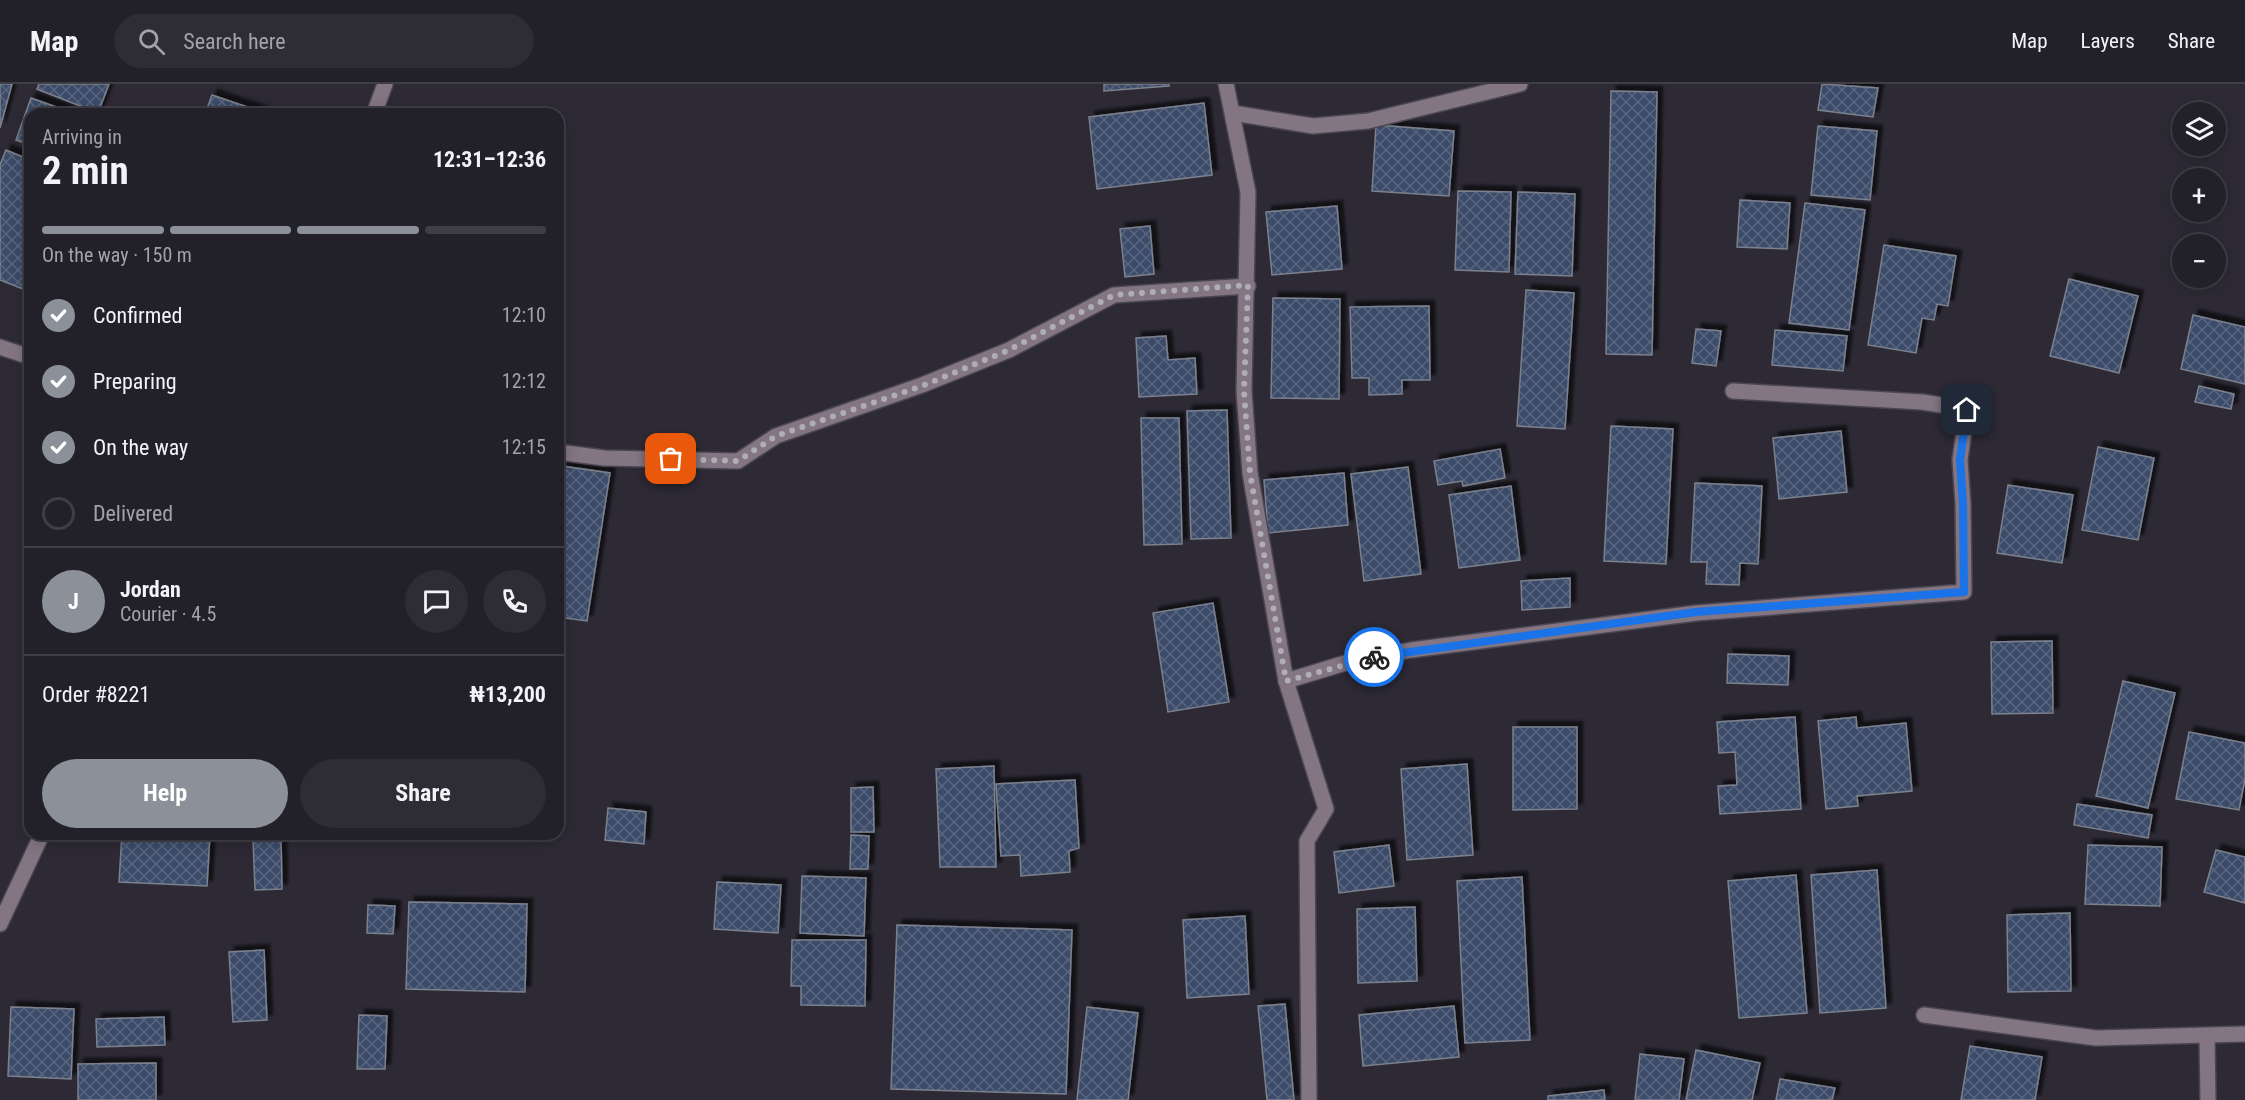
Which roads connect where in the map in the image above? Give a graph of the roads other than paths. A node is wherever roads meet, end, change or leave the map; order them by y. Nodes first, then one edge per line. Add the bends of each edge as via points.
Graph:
1 (385, 84) edge
2 (1226, 84) edge
3 (1520, 84) edge
4 (376, 108) edge
5 (1233, 113) junction
6 (1248, 285) junction
7 (0, 347) edge
8 (24, 355) edge
9 (1733, 391) dead end
10 (564, 453) edge
11 (1286, 681) junction
12 (39, 840) edge
13 (0, 924) edge
14 (1924, 1015) dead end
15 (2245, 1034) edge
16 (2207, 1036) junction
17 (1310, 1100) edge
18 (2208, 1100) edge

1 - 4 street
2 - 5 street
3 - 5 street via 1368,121 1312,126
5 - 6 street via 1248,192
6 - 10 street via 1114,295 1009,350 922,386 776,436 738,461 604,458
6 - 11 street via 1244,391 1250,473
7 - 8 street
9 - 11 street via 1901,400 1967,410 1960,460 1964,592 1685,614 1411,650 1352,661
11 - 17 street via 1326,809 1307,841
12 - 13 street
14 - 16 street via 2096,1038
15 - 16 street
16 - 18 street

